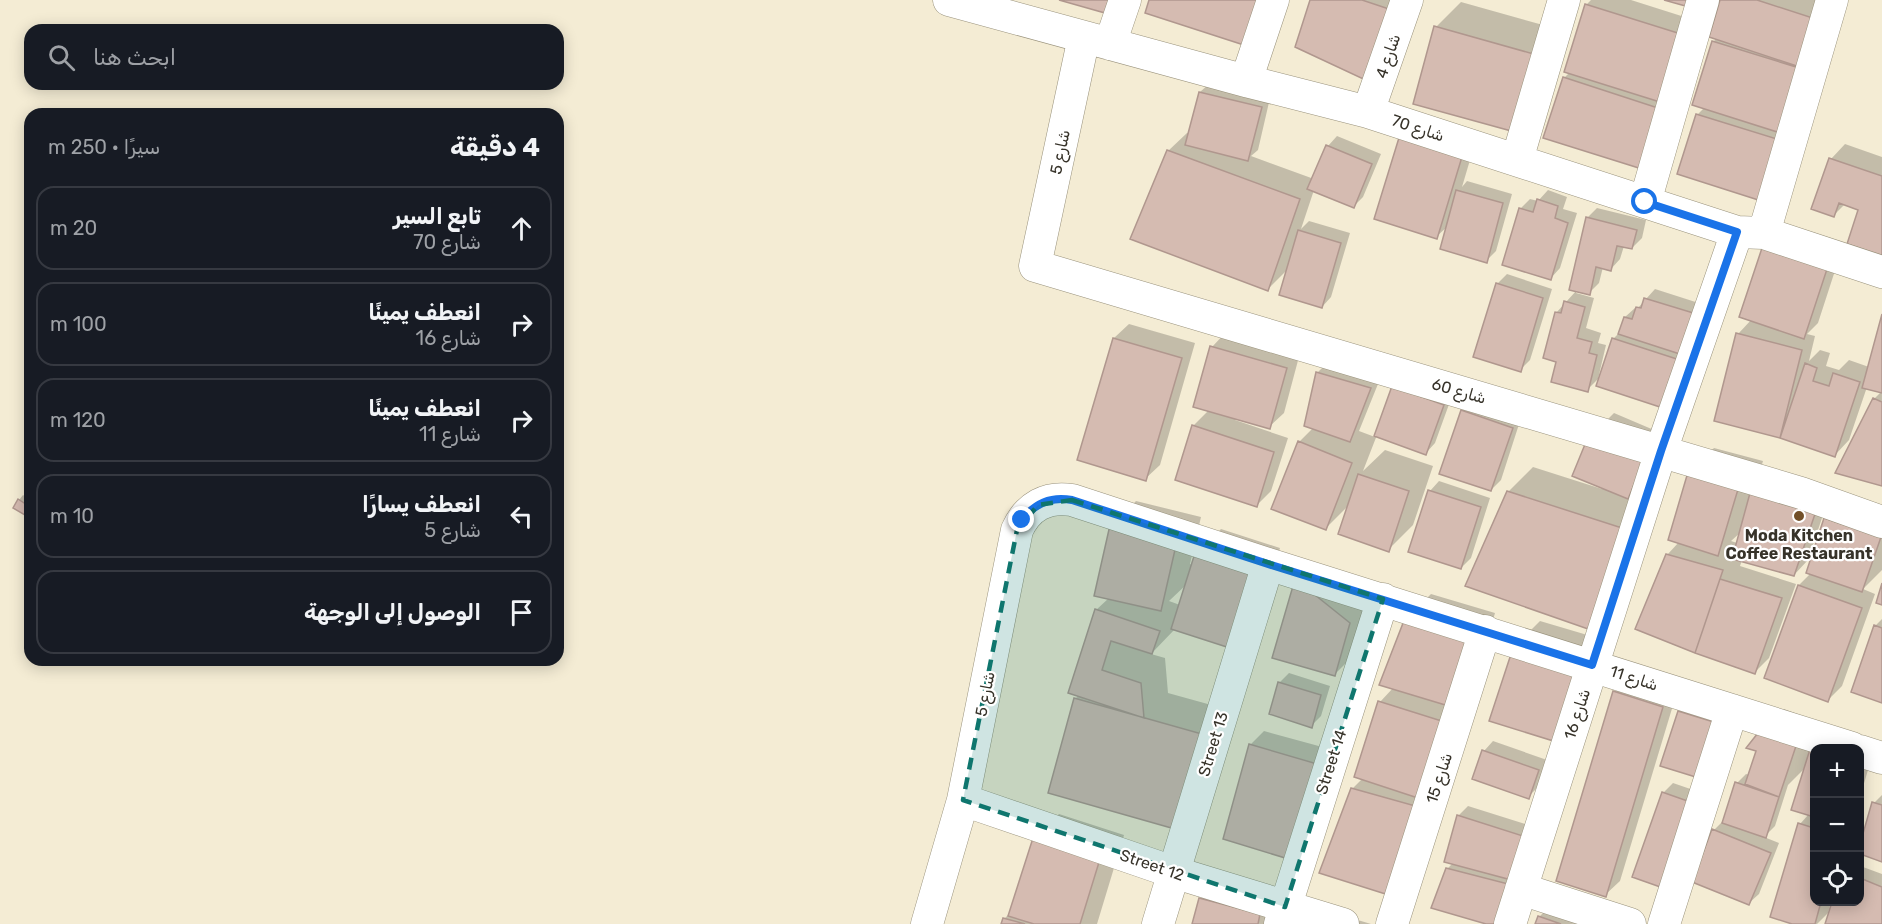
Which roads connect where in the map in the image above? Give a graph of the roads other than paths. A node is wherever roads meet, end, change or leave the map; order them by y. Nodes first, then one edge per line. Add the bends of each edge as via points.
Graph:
1 (949, 0) edge
2 (1125, 0) edge
3 (1273, 0) edge
4 (1407, 0) edge
5 (1564, 0) edge
6 (1703, 0) edge
7 (1832, 0) edge
8 (987, 5) edge
9 (1097, 40) junction
10 (1246, 81) junction
11 (1368, 112) junction
12 (1517, 160) junction
13 (1645, 202) junction
14 (1751, 232) junction
15 (1035, 266) joint
16 (1882, 272) edge
17 (1661, 451) junction
18 (1072, 500) joint
19 (1882, 522) edge
20 (1268, 564) junction
21 (1383, 600) junction
22 (1485, 631) junction
23 (1592, 665) junction
24 (1732, 710) junction
25 (1839, 744) edge
26 (1864, 752) edge
27 (1882, 758) edge
28 (963, 800) junction
29 (1173, 872) junction
30 (1521, 890) junction
31 (1282, 916) edge
32 (927, 924) edge
33 (1158, 924) edge
34 (1343, 924) edge
35 (1392, 924) edge
36 (1510, 924) edge
37 (1630, 924) edge
38 (1664, 924) edge

1 - 8 street, شارع 70
2 - 9 street, شارع 5
3 - 10 street
4 - 11 street, شارع 4
5 - 12 street
6 - 13 street
7 - 14 street, شارع 16
8 - 9 street, شارع 70
9 - 10 street, شارع 70
9 - 15 street, شارع 5
10 - 11 street, شارع 70
11 - 12 street, شارع 70
12 - 13 street, شارع 70
13 - 14 street, شارع 70
14 - 16 street, شارع 70
14 - 17 street, شارع 16
15 - 17 street, شارع 60
17 - 19 street, شارع 60
17 - 23 street, شارع 16
18 - 20 street, شارع 11
18 - 28 street, شارع 5 via 1060,498 1038,505 1029,511 1017,530
20 - 21 street, شارع 11
20 - 29 street, Street 13
21 - 22 street, شارع 11
21 - 31 street, Street 14
22 - 23 street, شارع 11
22 - 35 street, شارع 15
23 - 24 street, شارع 11
23 - 30 street, شارع 16
24 - 25 street, شارع 11
24 - 38 street
26 - 27 street
28 - 29 street, Street 12
28 - 32 street, شارع 5
29 - 31 street, Street 12
29 - 33 street, Street 13
30 - 36 street, شارع 16
30 - 37 street
31 - 34 street, Street 12

